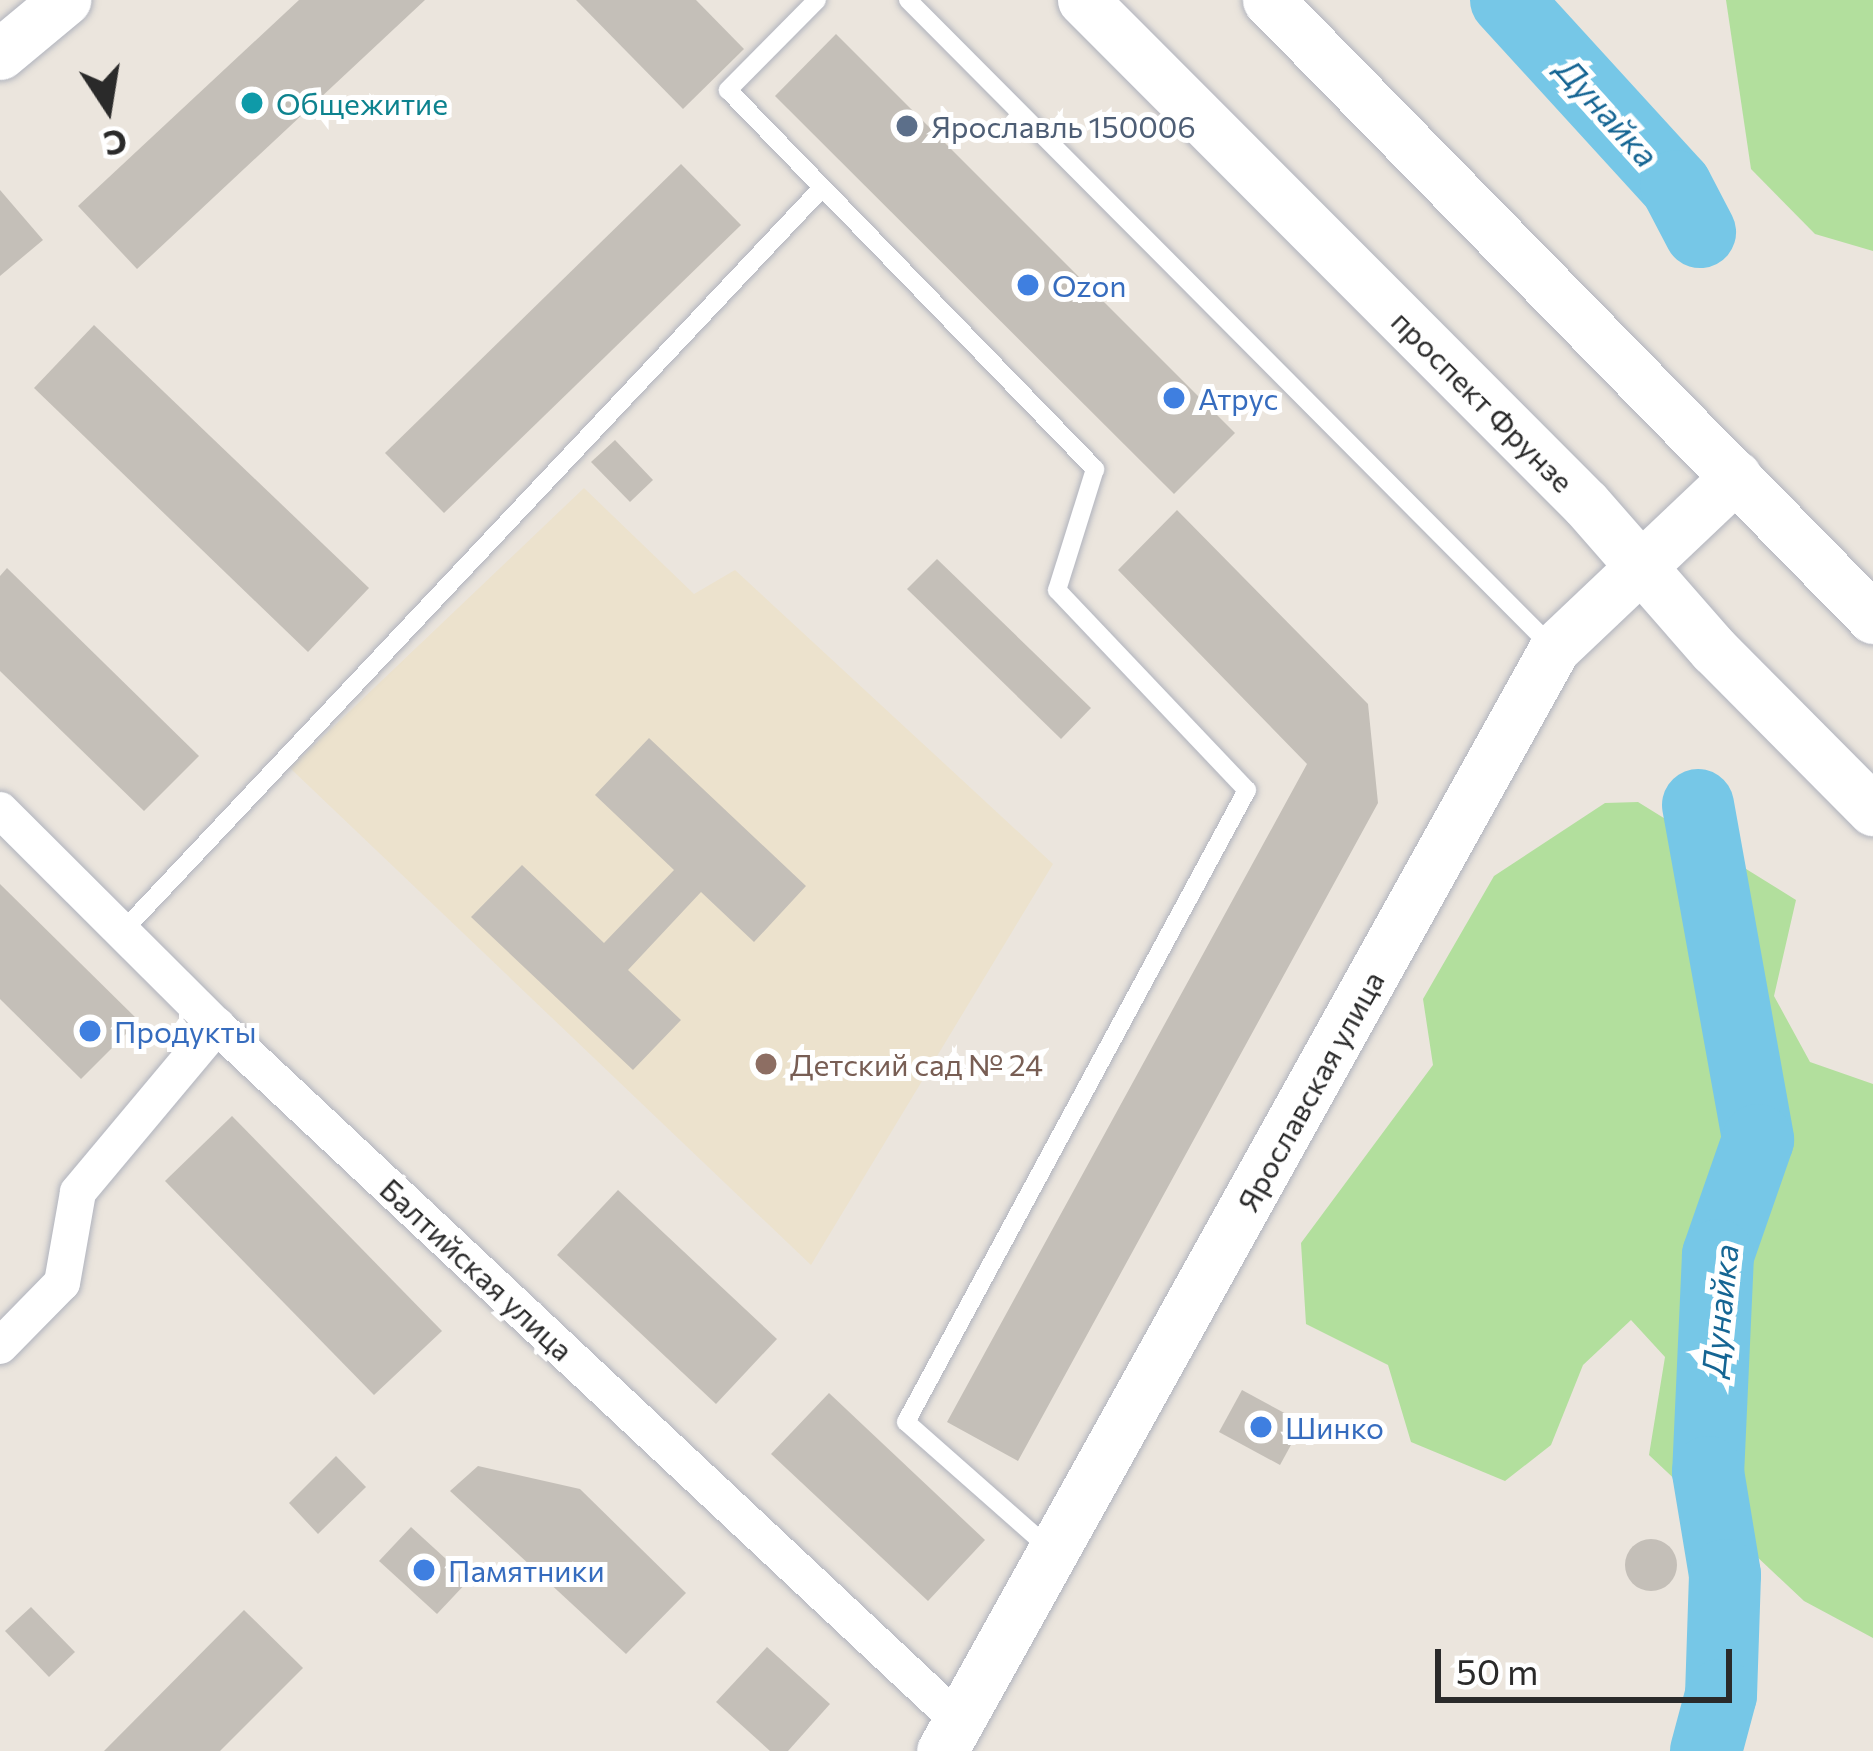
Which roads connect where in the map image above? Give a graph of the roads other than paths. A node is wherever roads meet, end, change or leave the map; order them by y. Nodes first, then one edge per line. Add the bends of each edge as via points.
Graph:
1 (65, 0) edge
2 (817, 0) edge
3 (908, 0) edge
4 (1083, 0) edge
5 (1268, 0) edge
6 (7, 33) edge
7 (822, 188) junction
8 (1736, 476) junction
9 (1638, 564) junction
10 (1873, 618) edge
11 (1554, 649) junction
12 (0, 810) edge
13 (1873, 810) edge
14 (122, 932) junction
15 (217, 1026) junction
16 (0, 1346) edge
17 (1053, 1552) junction
18 (951, 1736) edge

1 - 6 main road
2 - 7 lane via 728,90
3 - 11 lane
4 - 9 main road, проспект Фрунзе
5 - 8 main road
7 - 14 lane
7 - 17 lane via 1095,470 1057,590 1247,790 906,1422
8 - 9 main road, Ярославская улица
8 - 10 main road
9 - 11 main road, Ярославская улица
9 - 13 main road, проспект Фрунзе
11 - 17 main road, Ярославская улица
12 - 14 street, Балтийская улица
14 - 15 street, Балтийская улица
15 - 16 street via 79,1192 62,1283
15 - 18 street, Балтийская улица
17 - 18 main road, Ярославская улица

